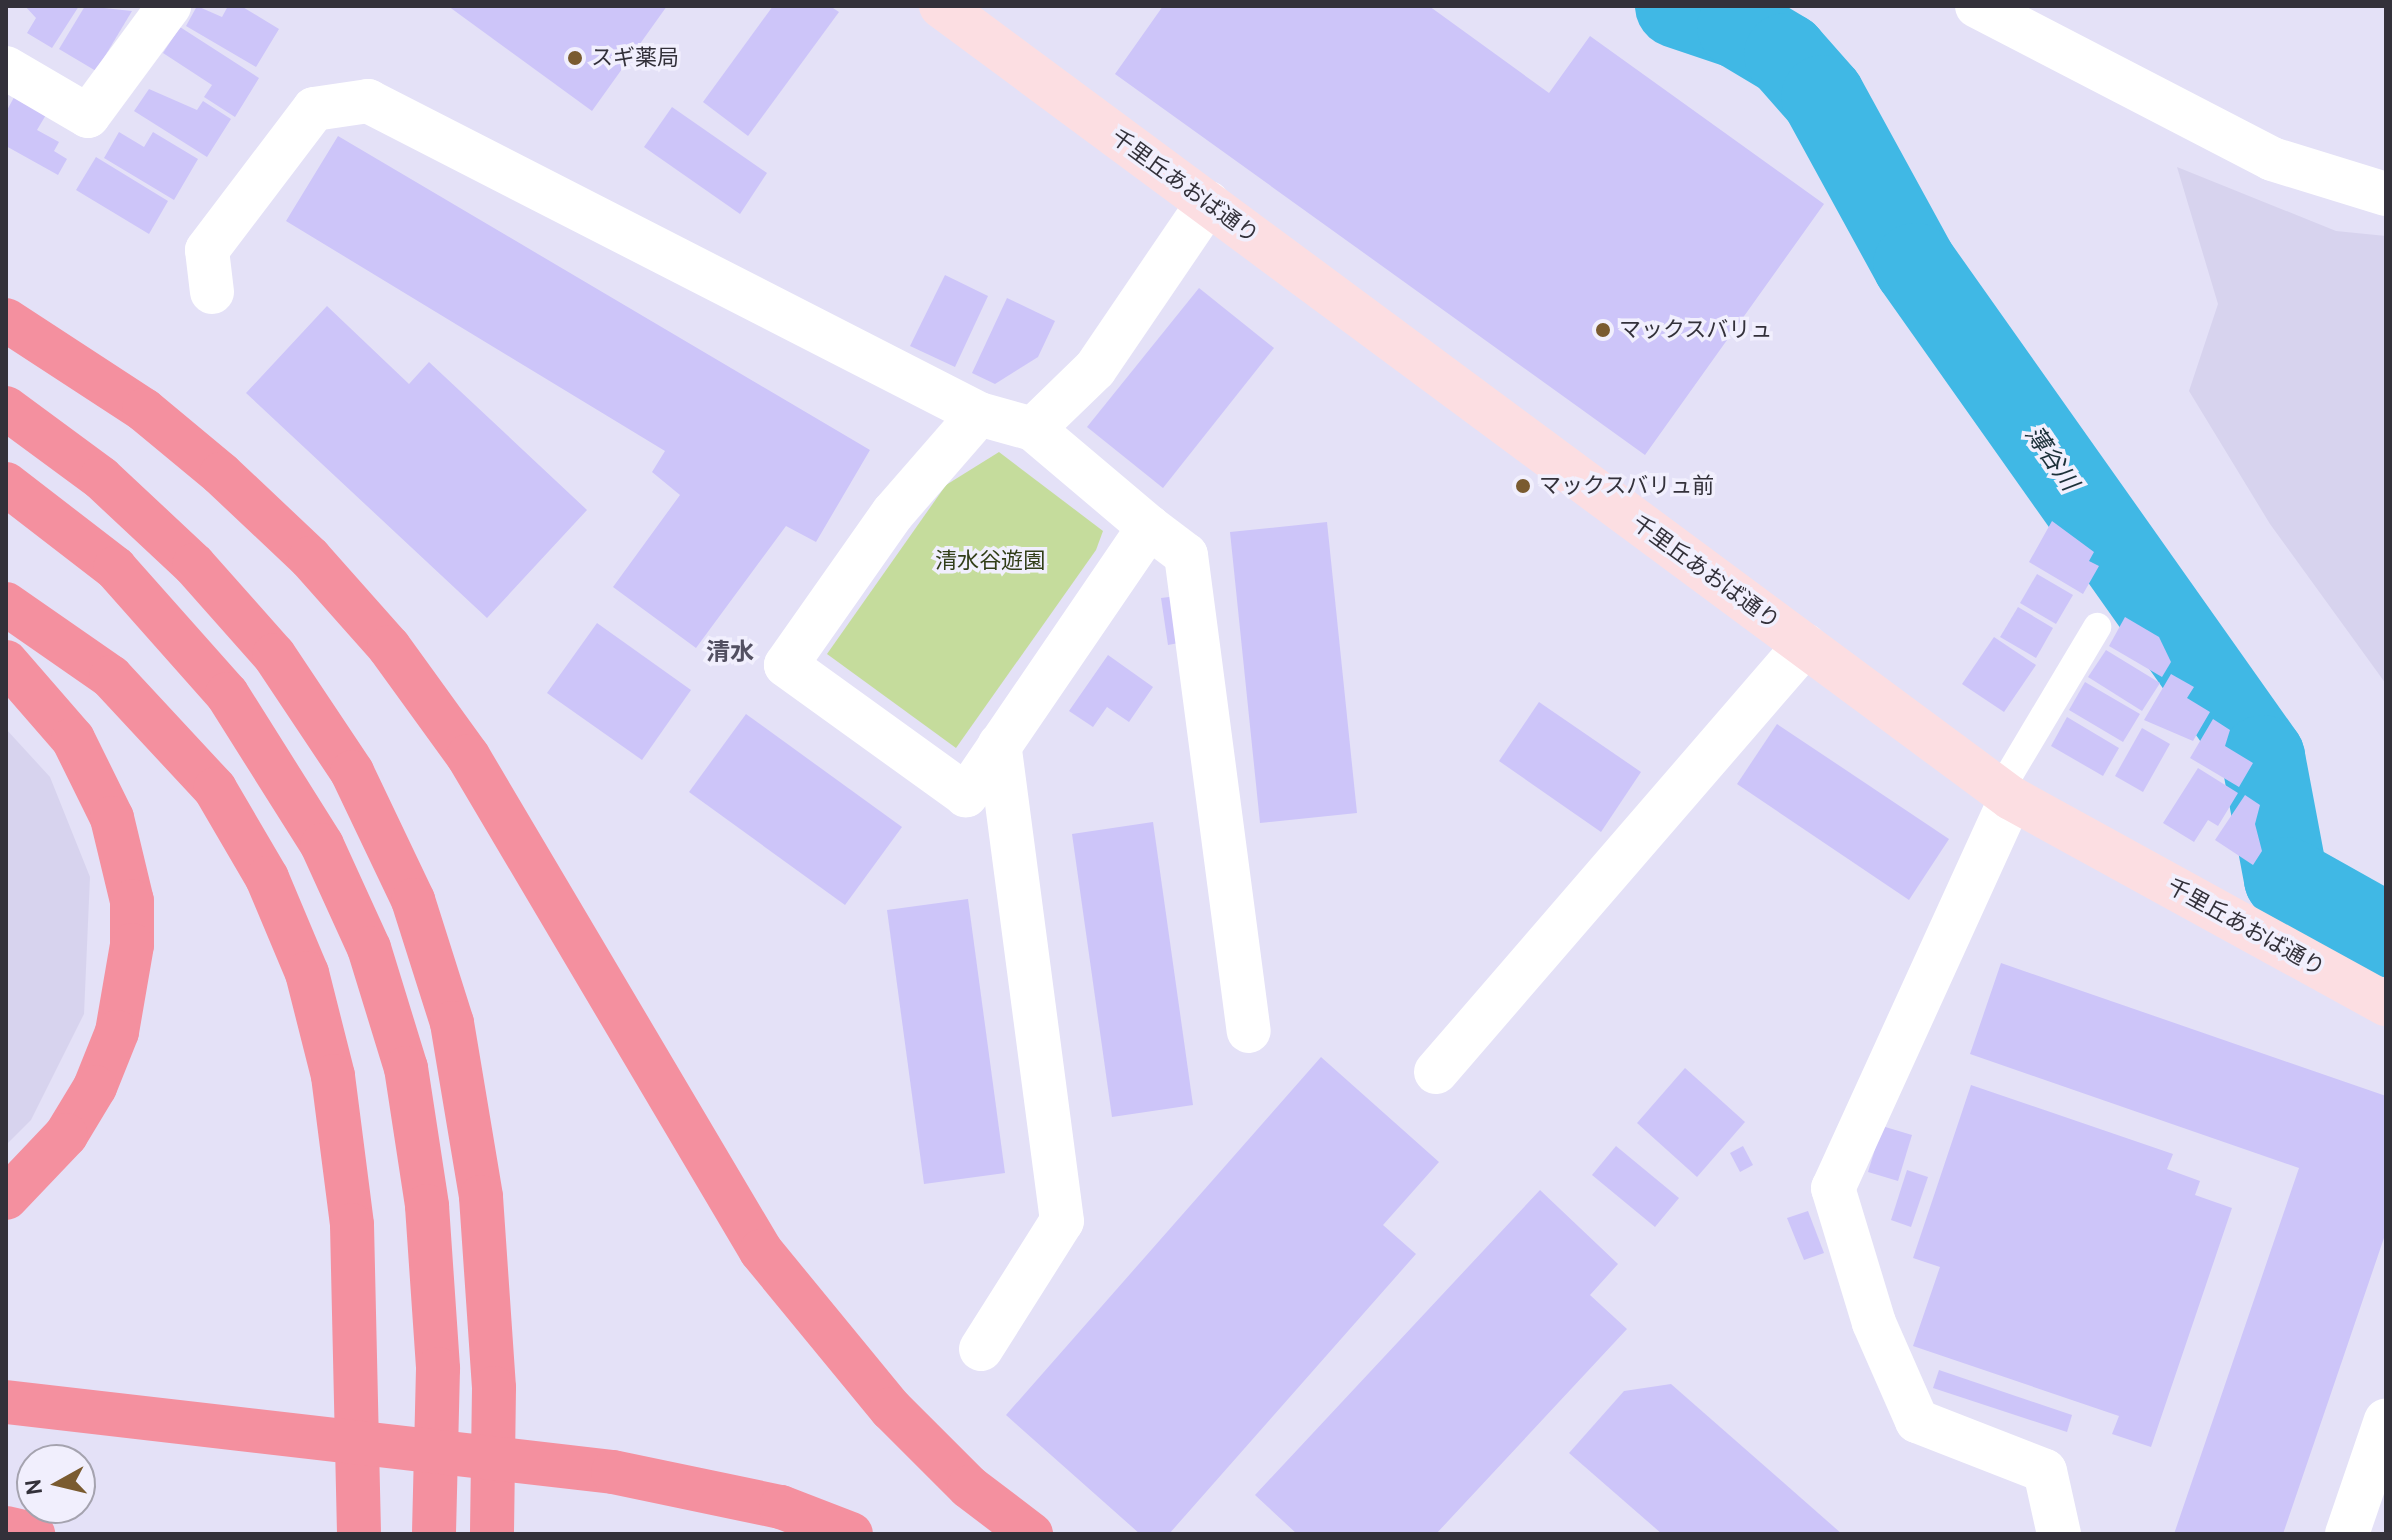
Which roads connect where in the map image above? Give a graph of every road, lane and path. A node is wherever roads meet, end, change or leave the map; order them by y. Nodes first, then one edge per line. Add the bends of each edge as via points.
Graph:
1 (169, 6) edge
2 (941, 6) edge
3 (1977, 6) edge
4 (6, 68) edge
5 (2386, 194) edge
6 (1208, 203) junction
7 (212, 292) dead end
8 (6, 320) edge
9 (6, 408) edge
10 (979, 414) junction
11 (1033, 429) junction
12 (6, 484) edge
13 (1149, 527) junction
14 (6, 604) edge
15 (2097, 627) dead end
16 (1805, 645) junction
17 (6, 662) edge
18 (999, 745) junction
19 (2006, 794) junction
20 (2386, 1004) edge
21 (1249, 1031) dead end
22 (1436, 1072) dead end
23 (6, 1198) edge
24 (981, 1349) dead end
25 (6, 1402) edge
26 (2386, 1420) edge
27 (6, 1528) edge
28 (359, 1531) edge
29 (434, 1533) edge
30 (33, 1534) edge
31 (492, 1534) edge
32 (851, 1534) edge
33 (1031, 1534) edge
34 (2059, 1534) edge
35 (2347, 1534) edge

1 - 4 street via 88,116
2 - 6 street, 千里丘あおば通り
3 - 5 street via 2272,159
6 - 11 street via 1095,369
6 - 16 street, 千里丘あおば通り
7 - 10 street via 207,250 314,109 368,101
8 - 33 highway via 144,410 221,474 310,558 389,647 468,756 761,1251 891,1409 969,1487
9 - 31 highway via 101,478 194,565 274,655 352,772 413,900 452,1023 481,1197 494,1388
10 - 11 street
10 - 18 street via 893,513 786,665 966,795
11 - 13 street
12 - 29 highway via 115,568 227,694 322,845 369,948 406,1068 427,1206 438,1369
13 - 18 street
13 - 21 street via 1186,555
14 - 28 highway via 73,645 190,758 242,829 307,973 333,1076 352,1225
15 - 19 lane
16 - 19 street, 千里丘あおば通り
16 - 22 street
17 - 23 highway via 73,739 112,818 132,901 132,945 117,1032 95,1087 66,1135
18 - 24 street via 1062,1221
19 - 20 street, 千里丘あおば通り
19 - 34 street via 1833,1188 1874,1323 1917,1421 2045,1471
25 - 32 highway via 256,1436 613,1472 781,1507
26 - 35 street
27 - 30 highway

